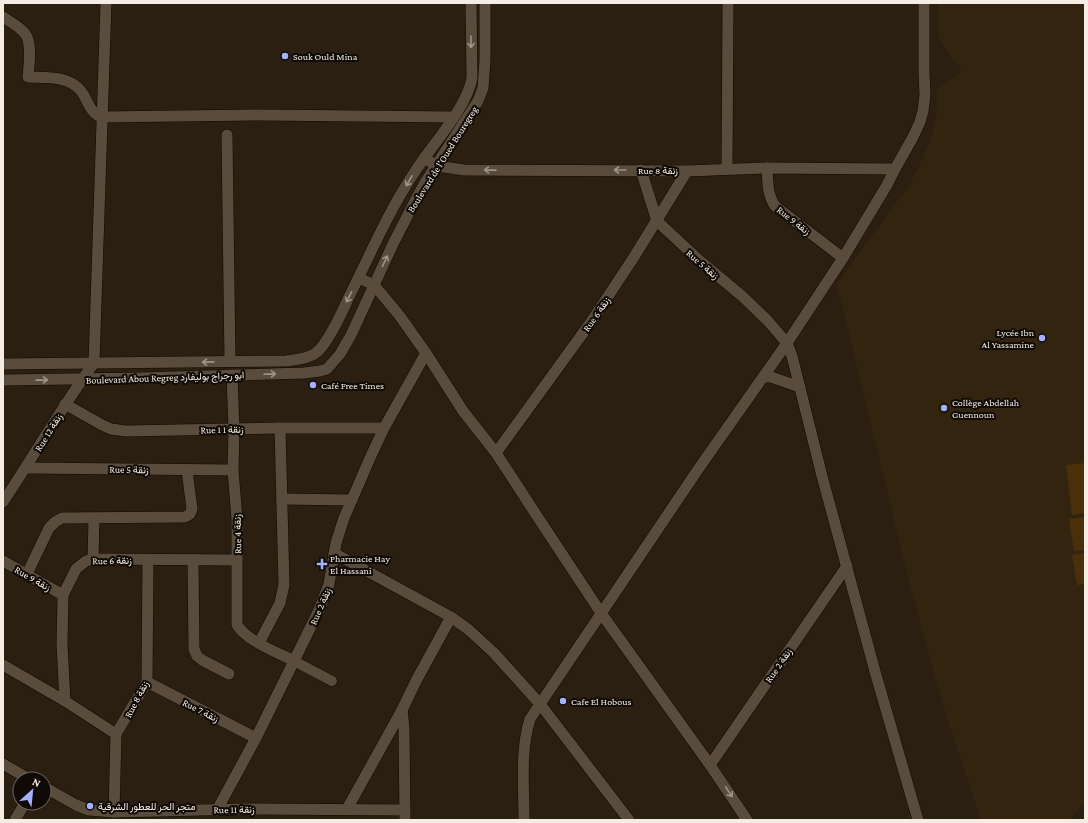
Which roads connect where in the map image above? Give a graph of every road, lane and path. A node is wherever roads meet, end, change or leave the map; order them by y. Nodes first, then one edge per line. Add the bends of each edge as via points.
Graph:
1 (106, 3) edge
2 (471, 3) edge
3 (485, 3) edge
4 (728, 3) edge
5 (924, 3) edge
6 (3, 17) edge
7 (101, 117) junction
8 (454, 118) junction
9 (227, 135) dead end
10 (424, 158) junction
11 (437, 166) junction
12 (767, 168) junction
13 (727, 169) junction
14 (894, 169) junction
15 (642, 170) junction
16 (688, 171) junction
17 (657, 221) junction
18 (843, 258) junction
19 (359, 278) junction
20 (374, 285) junction
21 (787, 343) junction
22 (426, 353) junction
23 (316, 354) joint
24 (230, 361) junction
25 (94, 363) junction
26 (3, 364) edge
27 (327, 368) joint
28 (232, 375) junction
29 (764, 377) junction
30 (3, 380) edge
31 (82, 380) junction
32 (800, 387) junction
33 (65, 404) junction
34 (234, 428) junction
35 (280, 428) junction
36 (384, 428) junction
37 (496, 453) junction
38 (26, 468) junction
39 (187, 470) junction
40 (233, 470) junction
41 (282, 499) junction
42 (352, 500) junction
43 (3, 502) edge
44 (94, 518) junction
45 (334, 553) junction
46 (93, 559) junction
47 (148, 560) junction
48 (193, 560) junction
49 (238, 560) junction
50 (3, 561) edge
51 (847, 566) junction
52 (27, 574) junction
53 (63, 595) junction
54 (601, 613) junction
55 (451, 617) junction
56 (259, 643) junction
57 (294, 662) junction
58 (3, 664) edge
59 (229, 674) dead end
60 (332, 681) dead end
61 (147, 682) junction
62 (65, 701) junction
63 (540, 704) junction
64 (402, 710) junction
65 (116, 734) junction
66 (256, 738) junction
67 (3, 764) edge
68 (710, 764) junction
69 (15, 771) edge
70 (52, 792) edge
71 (347, 809) junction
72 (216, 810) junction
73 (20, 811) edge
74 (114, 812) junction
75 (176, 815) edge
76 (405, 815) edge
77 (15, 820) edge
78 (524, 820) edge
79 (629, 820) edge
80 (747, 820) edge
81 (918, 820) edge

1 - 7 street
2 -> 8 street, Boulevard de l'Oued Bouregreg via 471,85
3 - 11 street, Boulevard de l'Oued Bouregreg via 483,88 478,101
4 - 13 street
5 - 14 street via 923,111 913,137
6 - 7 street via 18,27 29,42 28,77 64,80 73,84 82,92 90,109
7 - 8 street via 262,115
7 - 25 street
8 - 10 street, Boulevard de l'Oued Bouregreg
9 - 24 street
10 - 11 street, Rue 8 زنقة
10 -> 19 street, Boulevard de l'Oued Bouregreg via 395,205
15 -> 11 street, Rue 8 زنقة via 464,170
20 -> 11 street, Boulevard de l'Oued Bouregreg via 405,220
12 - 13 street, Rue 8 زنقة
12 - 14 street, Rue 8 زنقة
12 - 18 street, Rue 9 زنقة via 769,195 775,206
13 - 16 street, Rue 8 زنقة
14 - 18 street
15 - 16 street, Rue 8 زنقة
15 - 17 street
16 - 17 street, Rue 6 زنقة
17 - 21 street, Rue 5 زنقة via 742,296
17 - 37 street, Rue 6 زنقة via 591,322
18 - 21 street
19 - 20 street
19 -> 23 street, Boulevard de l'Oued Bouregreg via 334,328
20 - 22 street via 399,314
20 - 27 street, Boulevard de l'Oued Bouregreg via 351,335 340,354
21 - 29 street
21 - 32 street
22 - 36 street, Rue 2 زنقة
22 - 37 street via 463,411
23 - 24 street, Boulevard Abou Regreg ابو رجراج بوليفارد via 308,358 286,361
24 -> 25 street, Boulevard Abou Regreg ابو رجراج بوليفارد
25 - 26 street, Boulevard Abou Regreg ابو رجراج بوليفارد
25 - 31 street, Rue 12 زنقة
28 -> 27 street, Boulevard Abou Regreg ابو رجراج بوليفارد via 308,372
28 - 31 street, Boulevard Abou Regreg ابو رجراج بوليفارد
28 - 34 street, Rue 4 زنقة
29 - 32 street
29 - 54 street
30 -> 31 street, Boulevard Abou Regreg ابو رجراج بوليفارد
31 - 33 street, Rue 12 زنقة
32 - 51 street
33 - 34 street, Rue 1 زنقة 1 via 111,429 126,431
33 - 38 street, Rue 12 زنقة
34 - 35 street, Rue 1 زنقة 1
34 - 40 street, Rue 4 زنقة
35 - 36 street, Rue 1 زنقة 1
35 - 41 street
36 - 42 street, Rue 2 زنقة
37 - 54 street
38 - 39 street, Rue 5 زنقة
38 - 43 street, Rue 12 زنقة
39 - 40 street, Rue 5 زنقة
39 - 44 street via 192,509 185,517
40 - 49 street, Rue 4 زنقة
41 - 42 street
41 - 56 street via 283,594
42 - 45 street, Rue 2 زنقة
44 - 46 street
44 - 52 street via 62,518 55,522 49,528
45 - 55 street
45 - 57 street, Rue 2 زنقة via 330,584
46 - 47 street, Rue 6 زنقة
46 - 53 street, Rue 6 زنقة via 76,569
47 - 48 street, Rue 6 زنقة
47 - 61 street, Rue 8 زنقة
48 - 49 street, Rue 6 زنقة
48 - 59 street via 194,649 202,660
49 - 56 street, Rue 4 زنقة via 237,625 241,631
50 - 52 street, Rue 9 زنقة
51 - 68 street, Rue 2 زنقة
51 - 81 street
52 - 53 street, Rue 9 زنقة
53 - 62 street, Rue 6 زنقة
54 - 63 street
54 - 68 street
55 - 63 street via 494,654
55 - 64 street
56 - 57 street, Rue 4 زنقة
57 - 60 street
57 - 66 street, Rue 2 زنقة
58 - 62 street
61 - 65 street, Rue 8 زنقة
61 - 66 street, Rue 7 زنقة
62 - 65 street
63 - 78 street via 526,731
63 - 79 street
64 - 71 street
64 - 76 street
65 - 74 street, Rue 8 زنقة
66 - 72 street, Rue 2 زنقة
67 - 69 street
68 -> 80 street
70 - 74 street, Rue 11 زنقة via 89,810
71 - 72 street, Rue 11 زنقة
71 - 76 street, Rue 11 زنقة
72 - 75 street, Rue 11 زنقة
73 - 77 street
74 - 75 street, Rue 11 زنقة

